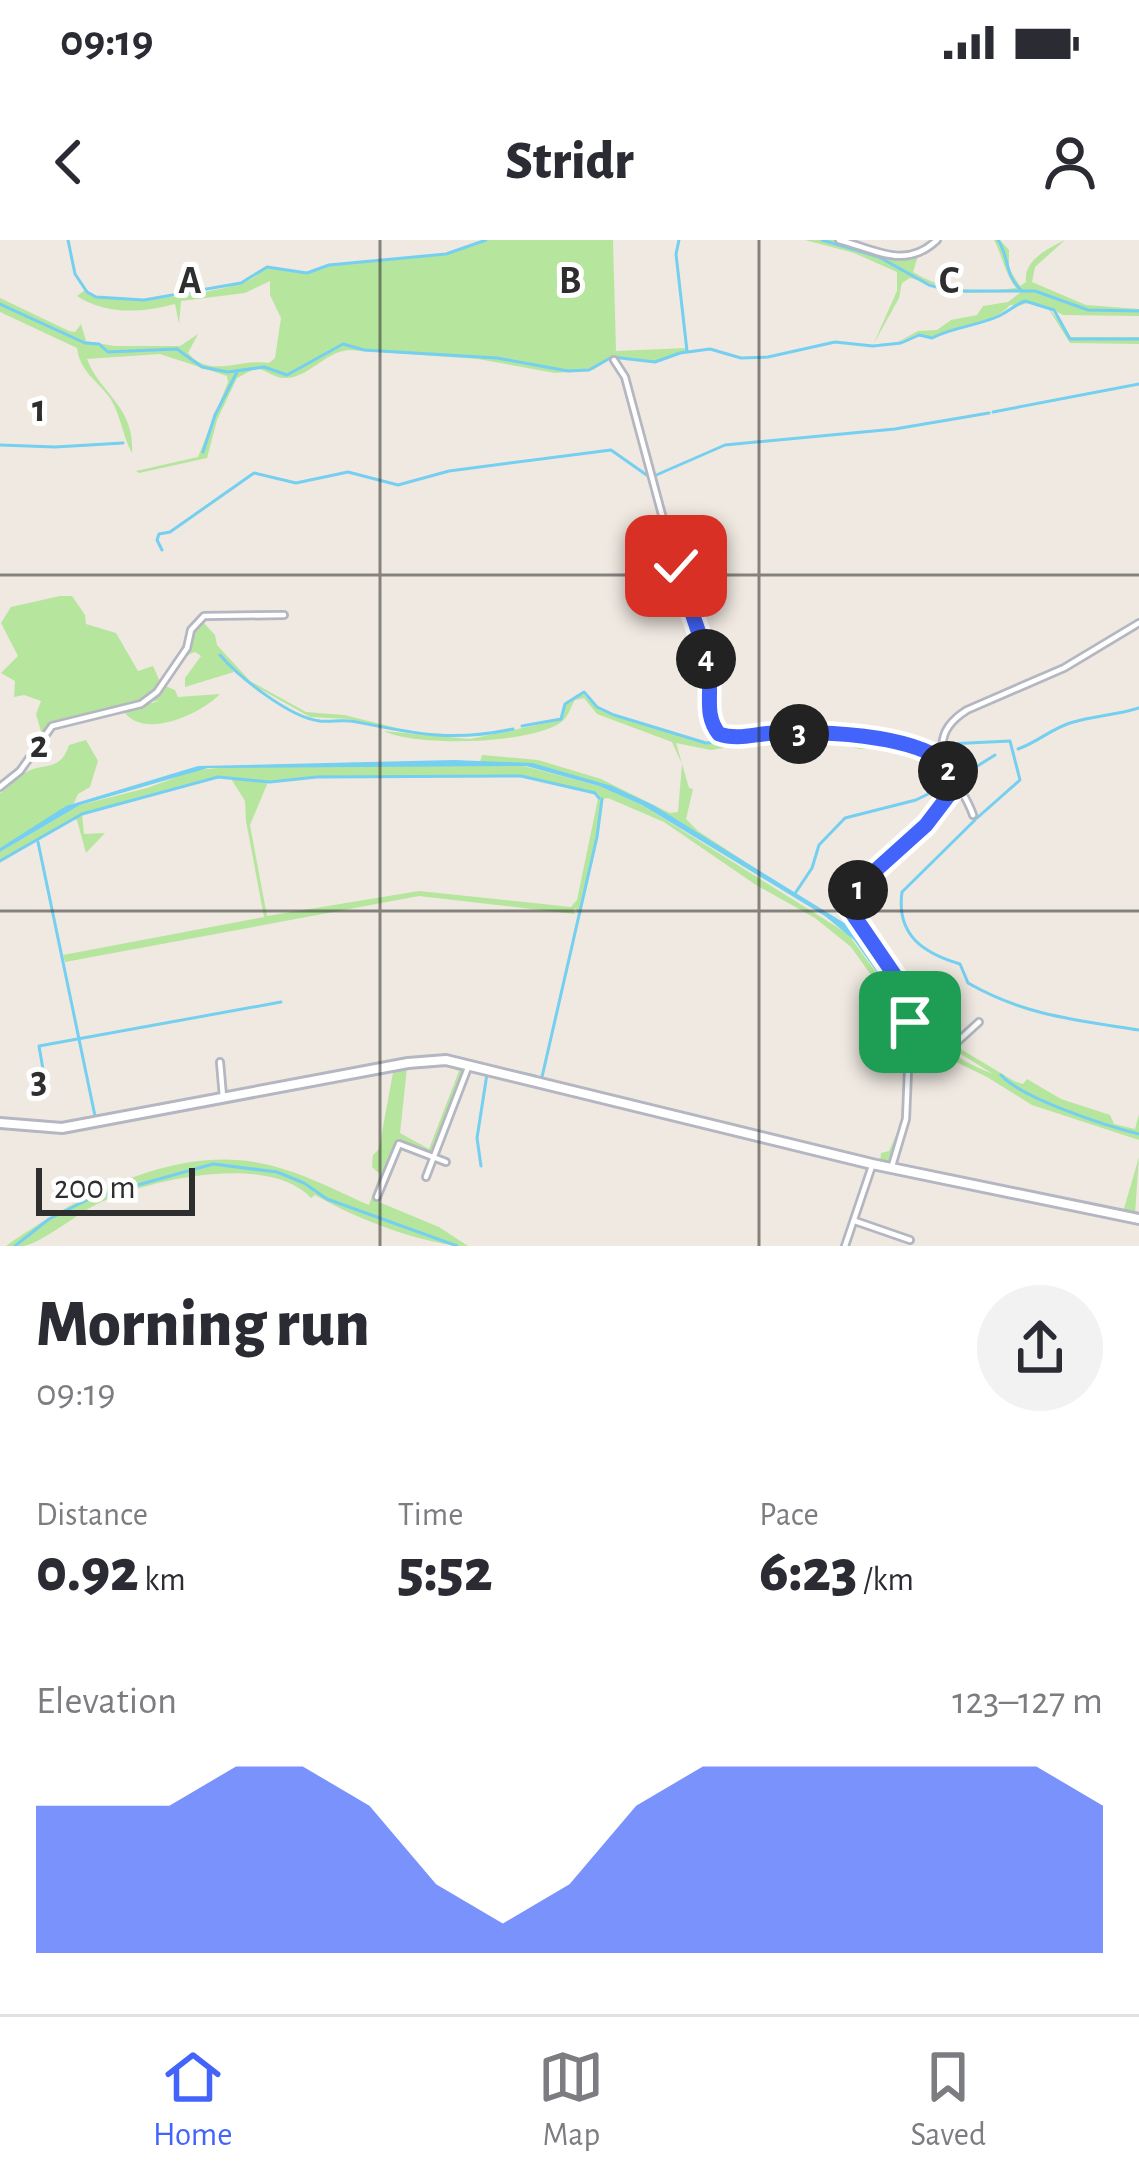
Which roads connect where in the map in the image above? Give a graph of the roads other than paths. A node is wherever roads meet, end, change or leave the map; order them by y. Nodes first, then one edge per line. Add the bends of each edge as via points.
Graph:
1 (839, 240) edge
2 (938, 240) edge
3 (614, 360) dead end
4 (284, 615) dead end
5 (1139, 623) edge
6 (945, 762) junction
7 (0, 787) edge
8 (955, 787) junction
9 (973, 814) dead end
10 (917, 1008) junction
11 (979, 1022) dead end
12 (220, 1061) dead end
13 (469, 1065) junction
14 (223, 1097) junction
15 (0, 1124) edge
16 (433, 1157) junction
17 (446, 1162) dead end
18 (872, 1164) junction
19 (891, 1168) junction
20 (426, 1177) dead end
21 (377, 1197) dead end
22 (1139, 1219) edge
23 (855, 1221) junction
24 (910, 1240) dead end
25 (847, 1245) edge

1 - 2 street via 907,257
3 - 6 street via 699,628 715,730 734,738 874,737
4 - 7 street via 204,616 157,692 141,704 52,727
5 - 6 street via 1064,668 958,715 946,733
6 - 8 street
8 - 9 street
8 - 10 street via 846,904
10 - 11 street via 956,1043
10 - 19 street via 905,1127
12 - 14 street
13 - 14 street via 427,1059
13 - 16 street
13 - 18 street
14 - 15 street via 62,1128
16 - 17 street
16 - 20 street
16 - 21 street via 397,1145
18 - 19 street
18 - 23 street
19 - 22 street
23 - 24 street
23 - 25 street

